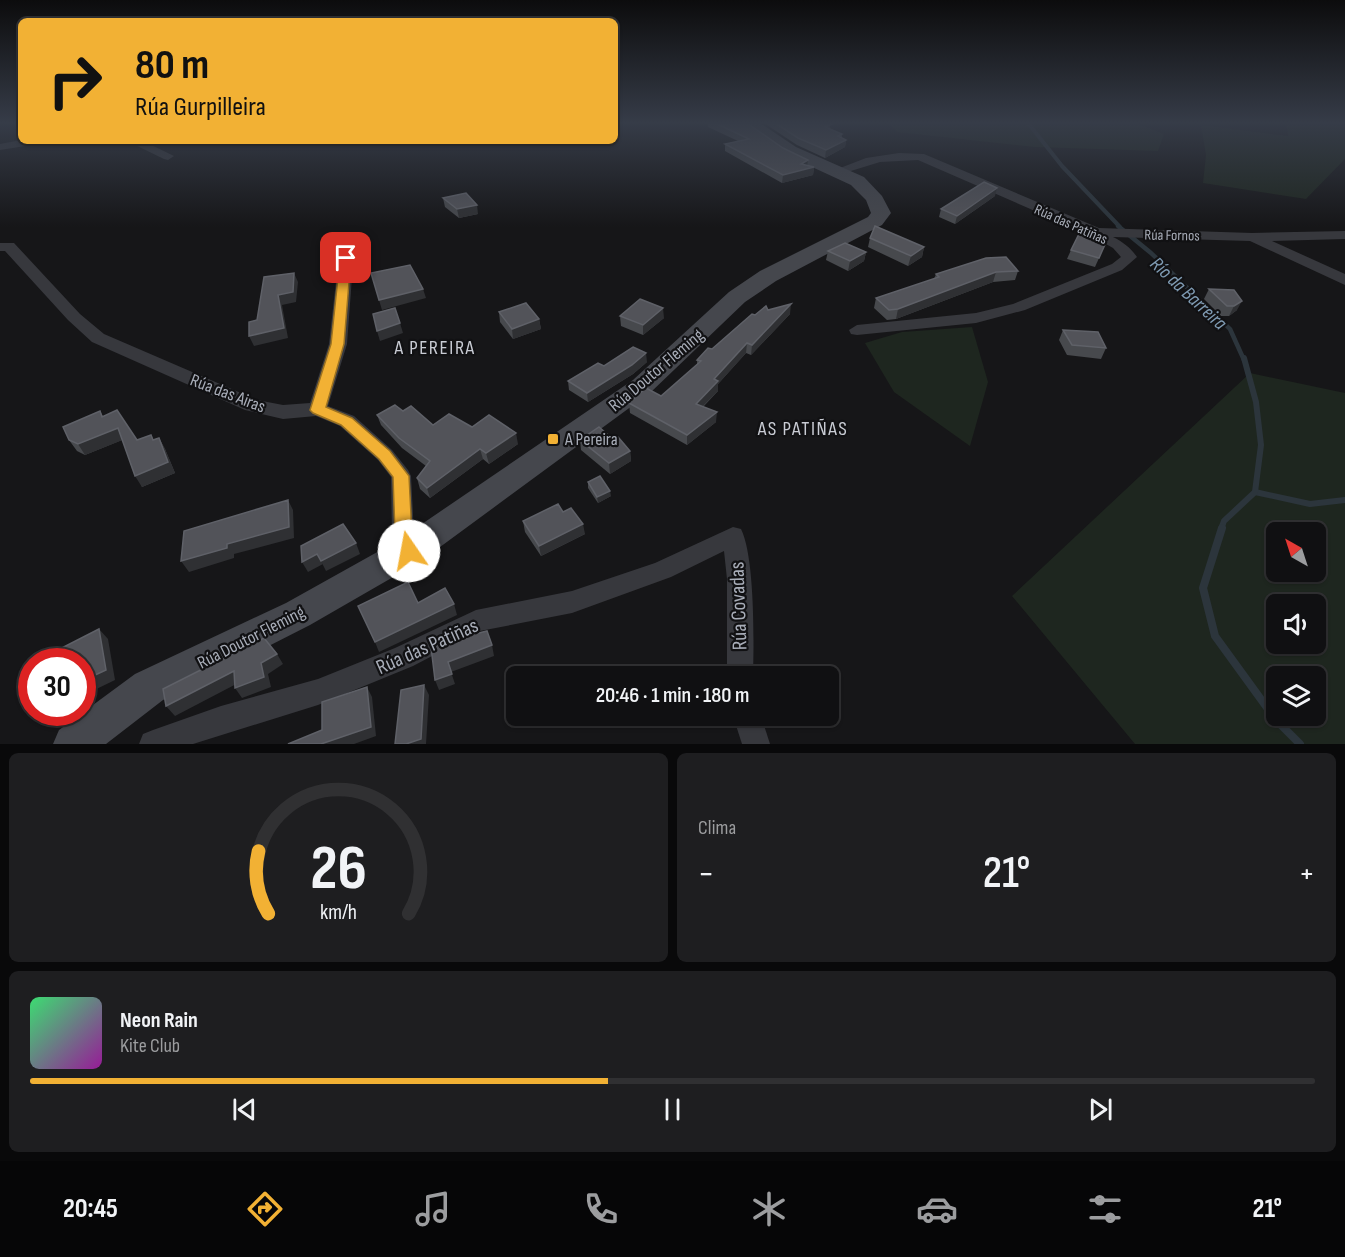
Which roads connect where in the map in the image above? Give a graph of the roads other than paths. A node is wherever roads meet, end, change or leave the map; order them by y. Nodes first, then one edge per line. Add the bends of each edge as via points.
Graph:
1 (807, 158) edge
2 (881, 158) edge
3 (922, 158) edge
4 (841, 170) junction
5 (1093, 231) junction
6 (1345, 235) edge
7 (348, 237) dead end
8 (1252, 237) junction
9 (0, 247) edge
10 (1345, 280) edge
11 (857, 330) dead end
12 (318, 410) junction
13 (733, 536) joint
14 (409, 551) junction
15 (740, 666) edge
16 (750, 726) edge
17 (73, 744) edge
18 (153, 744) edge
19 (756, 744) edge

1 - 4 main road, Rúa Doutor Fleming
2 - 4 street, Rúa das Patiñas
3 - 5 street, Rúa das Patiñas
4 - 14 main road, Rúa Doutor Fleming via 867,188 877,201 881,213 875,221 768,276 737,297 642,386
5 - 8 street, Rúa Fornos
5 - 11 street, Rúa das Patiñas via 1130,257 1117,267 1019,308 976,318
6 - 8 street, Rúa Fornos
7 - 12 street via 338,344
8 - 10 street, Rúa Fornos
9 - 12 street, Rúa das Airas via 9,246 98,338 252,405 283,412
12 - 14 street, Rúa das Airas via 347,421 385,455 401,476 403,534
13 - 15 street, Rúa Covadas via 739,579
13 - 18 street, Rúa das Patiñas via 663,570 572,602 476,621 404,657 318,692
14 - 17 main road, Rúa Doutor Fleming via 298,614 149,687
16 - 19 street

